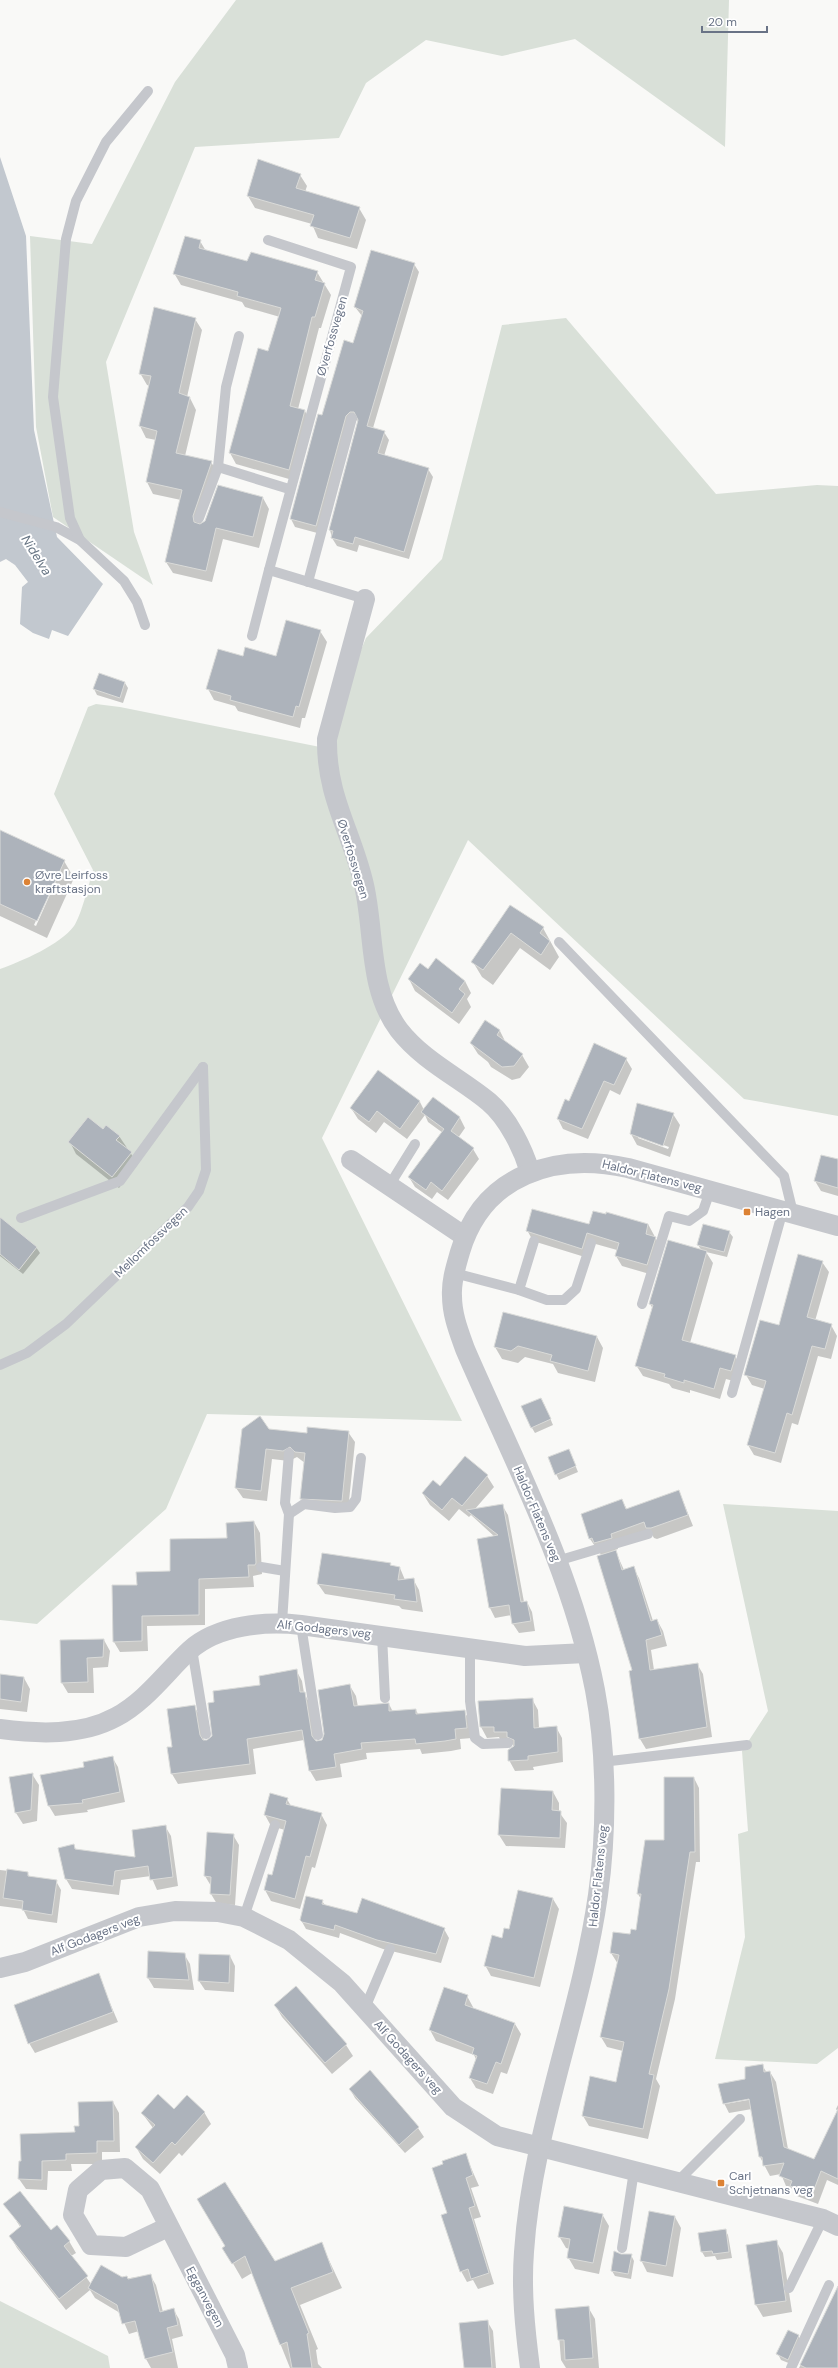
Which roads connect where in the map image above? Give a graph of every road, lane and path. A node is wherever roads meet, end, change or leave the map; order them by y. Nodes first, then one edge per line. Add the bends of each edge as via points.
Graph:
1 (148, 91) dead end
2 (268, 240) dead end
3 (239, 336) dead end
4 (352, 418) dead end
5 (218, 467) junction
6 (290, 489) junction
7 (0, 512) edge
8 (199, 518) dead end
9 (80, 540) junction
10 (269, 570) junction
11 (308, 582) junction
12 (365, 599) joint
13 (145, 625) dead end
14 (252, 636) dead end
15 (559, 942) dead end
16 (415, 1144) dead end
17 (351, 1160) dead end
18 (530, 1172) junction
19 (389, 1186) junction
20 (710, 1191) junction
21 (788, 1212) junction
22 (21, 1218) dead end
23 (838, 1226) edge
24 (464, 1236) junction
25 (534, 1240) dead end
26 (591, 1243) dead end
27 (454, 1273) junction
28 (519, 1290) junction
29 (642, 1304) dead end
30 (0, 1364) edge
31 (732, 1393) dead end
32 (289, 1454) dead end
33 (361, 1458) dead end
34 (289, 1514) junction
35 (648, 1534) dead end
36 (558, 1561) junction
37 (261, 1567) dead end
38 (285, 1571) junction
39 (292, 1624) junction
40 (382, 1635) junction
41 (192, 1649) junction
42 (470, 1650) junction
43 (586, 1653) junction
44 (385, 1698) dead end
45 (0, 1729) edge
46 (206, 1734) dead end
47 (318, 1735) dead end
48 (508, 1743) dead end
49 (747, 1745) dead end
50 (602, 1762) junction
51 (275, 1825) dead end
52 (244, 1917) junction
53 (390, 1949) dead end
54 (0, 1968) edge
55 (365, 2008) junction
56 (740, 2119) dead end
57 (540, 2148) junction
58 (634, 2170) junction
59 (678, 2181) junction
60 (831, 2223) edge
61 (168, 2227) junction
62 (622, 2248) dead end
63 (829, 2285) dead end
64 (789, 2288) dead end
65 (238, 2368) edge
66 (530, 2368) edge
67 (791, 2368) edge

1 - 9 lane via 106,142 76,201 66,239 53,397 70,518
2 - 6 lane, Øverfossvegen via 351,267
3 - 5 lane via 226,387
4 - 11 lane
5 - 6 lane
5 - 8 lane
6 - 10 lane, Øverfossvegen
7 - 9 lane via 56,528
9 - 13 lane via 124,581 137,602
10 - 11 lane, Øverfossvegen
10 - 14 lane, Øverfossvegen
11 - 12 lane, Øverfossvegen
12 - 18 street, Øverfossvegen via 327,739 326,762 331,790 364,884 377,982 386,1007 399,1029 412,1045 490,1103 518,1140
15 - 21 lane via 784,1176
16 - 19 lane
17 - 19 street
18 - 20 street, Haldor Flatens veg via 570,1163 606,1163
18 - 24 street, Haldor Flatens veg via 507,1184 491,1198
19 - 24 street
20 - 21 street, Haldor Flatens veg
20 - 29 lane via 703,1211 689,1221 669,1216
21 - 23 street, Haldor Flatens veg
21 - 31 lane
22 - 30 lane, Mellomfossvegen via 120,1181 203,1067 206,1170 200,1191 188,1207 66,1324 27,1353
24 - 27 street, Haldor Flatens veg
25 - 28 lane
26 - 28 lane via 576,1289 564,1300 547,1300
27 - 28 lane
27 - 36 street, Haldor Flatens veg via 452,1296 455,1319 463,1343
32 - 34 lane via 285,1503
33 - 34 lane via 356,1500 350,1507 304,1504
34 - 38 lane
35 - 36 lane
36 - 43 street, Haldor Flatens veg
37 - 38 lane
38 - 39 lane
39 - 40 street, Alf Godagers veg
39 - 41 street, Alf Godagers veg via 239,1628 215,1636
39 - 47 lane
40 - 42 street, Alf Godagers veg
40 - 44 lane
41 - 45 street, Alf Godagers veg via 136,1704 115,1718 76,1732 24,1732
41 - 46 lane
42 - 43 street, Alf Godagers veg via 525,1656
42 - 48 lane via 470,1701 475,1738 483,1744
43 - 50 street, Haldor Flatens veg via 595,1690
49 - 50 lane
50 - 57 street, Haldor Flatens veg via 604,1835 598,1894 588,1954
51 - 52 lane
52 - 54 street, Alf Godagers veg via 218,1912 175,1911 139,1916 25,1962
52 - 55 street, Alf Godagers veg via 289,1940 342,1983
53 - 55 lane
55 - 57 street, Alf Godagers veg via 453,2107 497,2136
56 - 59 lane
57 - 58 street, Alf Godagers veg
57 - 66 street via 530,2200 524,2253 523,2322
58 - 59 street, Alf Godagers veg
58 - 62 lane
59 - 60 street, Alf Godagers veg
60 - 64 lane
61 - 61 street, Egganvegen via 150,2189 125,2168 101,2170 78,2190 73,2215 91,2245 126,2246
61 - 65 street, Egganvegen via 235,2355
63 - 67 lane

